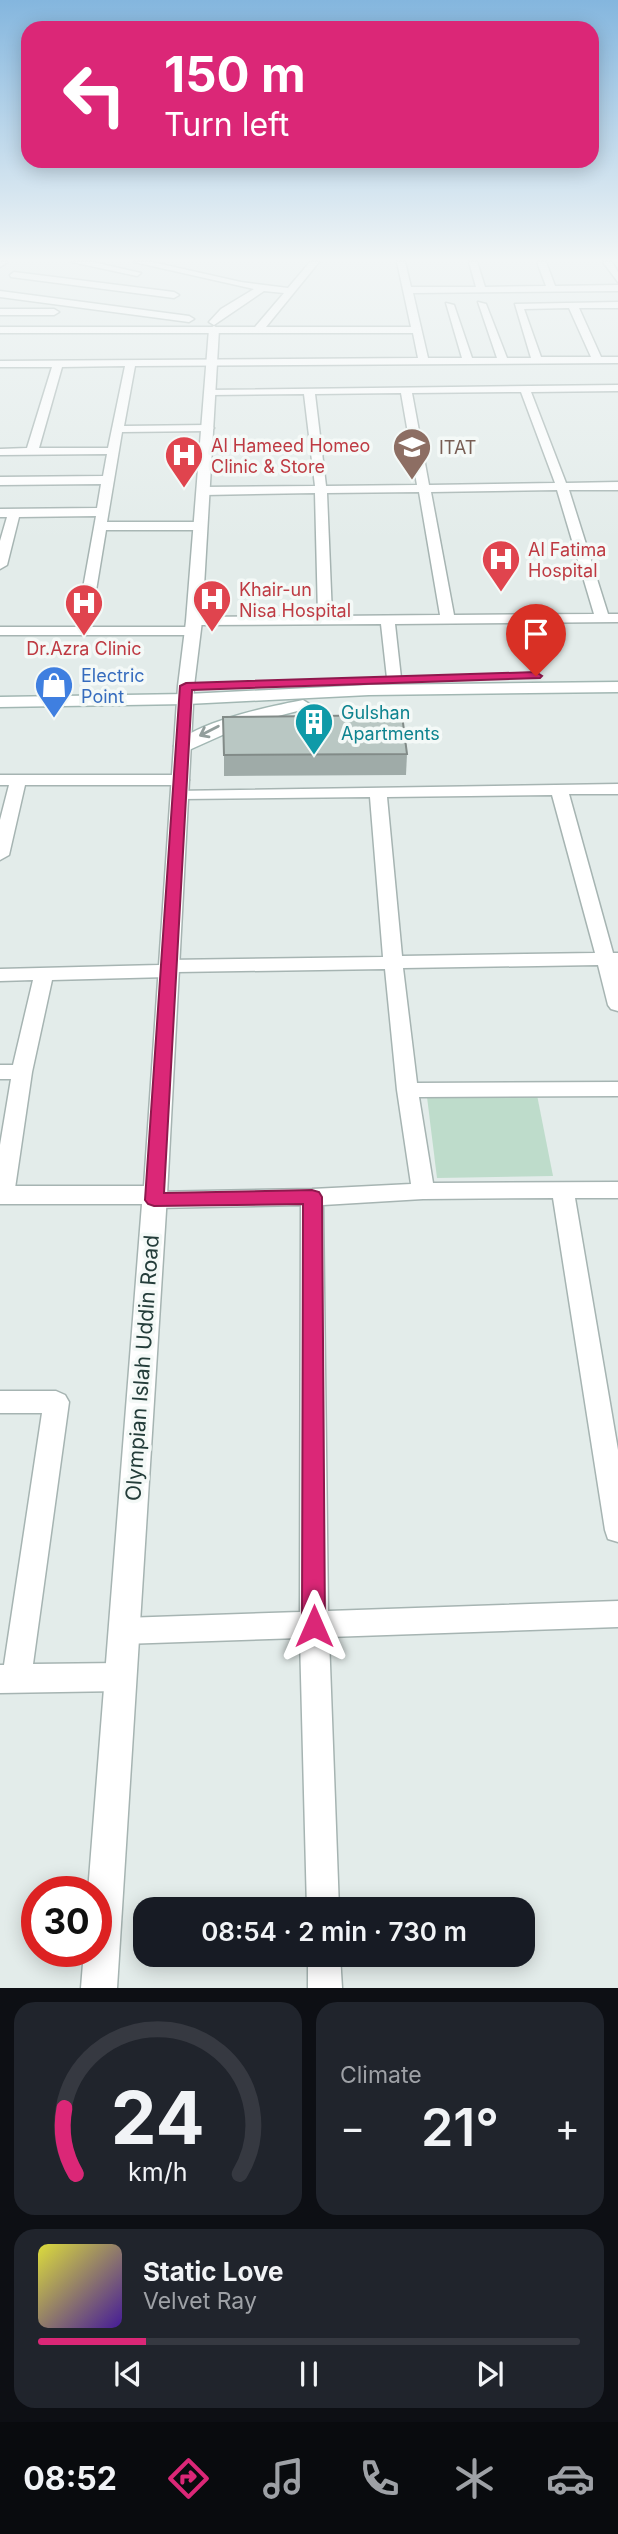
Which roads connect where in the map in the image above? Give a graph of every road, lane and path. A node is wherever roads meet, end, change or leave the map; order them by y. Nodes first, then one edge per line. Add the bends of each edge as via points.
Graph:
1 (166, 355) edge
2 (214, 355) edge
3 (352, 355) edge
4 (423, 355) edge
5 (468, 355) edge
6 (498, 355) edge
7 (535, 355) edge
8 (596, 355) edge
9 (598, 360) junction
10 (618, 360) edge
11 (424, 361) junction
12 (468, 361) junction
13 (503, 361) junction
14 (537, 361) junction
15 (58, 363) junction
16 (131, 363) junction
17 (0, 364) edge
18 (618, 388) edge
19 (525, 389) junction
20 (406, 390) junction
21 (309, 391) junction
22 (210, 392) junction
23 (117, 429) junction
24 (208, 429) junction
25 (113, 451) junction
26 (0, 452) edge
27 (32, 452) junction
28 (109, 480) junction
29 (0, 481) edge
30 (618, 486) edge
31 (562, 487) junction
32 (424, 488) junction
33 (321, 490) junction
34 (204, 491) junction
35 (102, 512) junction
36 (0, 513) edge
37 (14, 513) junction
38 (100, 526) junction
39 (201, 526) junction
40 (0, 565) edge
41 (602, 618) junction
42 (618, 618) edge
43 (448, 619) junction
44 (325, 620) junction
45 (388, 620) junction
46 (193, 626) junction
47 (0, 631) edge
48 (82, 631) junction
49 (618, 675) edge
50 (394, 678) junction
51 (618, 687) edge
52 (369, 690) junction
53 (0, 692) edge
54 (186, 693) junction
55 (0, 702) edge
56 (183, 746) junction
57 (18, 779) junction
58 (0, 780) edge
59 (181, 787) junction
60 (559, 789) junction
61 (618, 789) edge
62 (377, 792) junction
63 (0, 855) edge
64 (612, 959) edge
65 (392, 962) junction
66 (168, 969) junction
67 (0, 975) edge
68 (44, 975) junction
69 (618, 1005) edge
70 (0, 1072) edge
71 (22, 1072) junction
72 (618, 1089) edge
73 (407, 1090) junction
74 (618, 1190) edge
75 (423, 1191) junction
76 (563, 1191) junction
77 (2, 1195) edge
78 (154, 1197) junction
79 (312, 1197) junction
80 (0, 1402) edge
81 (618, 1530) edge
82 (618, 1614) edge
83 (314, 1626) junction
84 (123, 1631) junction
85 (121, 1677) junction
86 (9, 1678) edge
87 (323, 1897) edge
88 (324, 1967) edge
89 (99, 1988) edge
90 (325, 1988) edge

1 - 16 street
2 - 22 street, Olympian Islah Uddin Road
3 - 11 street
4 - 11 street
5 - 12 street
6 - 13 street
7 - 14 street
8 - 9 street
9 - 10 street
9 - 14 street
11 - 12 street
12 - 13 street
13 - 14 street
15 - 16 street
15 - 17 street
15 - 27 street
16 - 23 street
18 - 19 street
19 - 20 street
19 - 31 street
20 - 21 street
20 - 32 street
21 - 22 street
21 - 33 street
22 - 24 street, Olympian Islah Uddin Road
23 - 24 street
23 - 25 street
24 - 34 street, Olympian Islah Uddin Road
25 - 27 street
25 - 28 street
26 - 27 street
28 - 29 street
28 - 35 street
30 - 31 street
31 - 32 street
31 - 41 street
32 - 33 street
32 - 43 street
33 - 34 street
33 - 44 street
34 - 39 street, Olympian Islah Uddin Road
35 - 37 street
35 - 38 street
36 - 37 street
37 - 40 street
38 - 39 street
38 - 48 street
39 - 46 street, Olympian Islah Uddin Road
41 - 42 street
41 - 43 street
43 - 45 street
44 - 45 street
44 - 46 street
45 - 50 street
46 - 48 street
46 - 54 street, Olympian Islah Uddin Road
47 - 48 street
49 - 50 street
50 - 54 street
51 - 52 street
52 - 54 street
52 -> 56 street via 237,720
53 - 54 street
54 - 55 street
54 - 56 street, Olympian Islah Uddin Road
56 - 59 street, Olympian Islah Uddin Road
57 - 58 street
57 - 59 street
57 - 63 street
59 - 62 street
59 - 66 street, Olympian Islah Uddin Road
60 - 61 street
60 - 62 street
60 - 64 street
62 - 65 street
64 - 65 street
64 - 69 street
65 - 66 street
65 - 73 street
66 - 68 street
66 - 78 street, Olympian Islah Uddin Road
67 - 68 street
68 - 71 street
70 - 71 street
71 - 77 street
72 - 73 street
73 - 75 street
74 - 76 street
75 - 76 street
75 - 79 street
76 - 81 street
77 - 78 street
78 - 79 street
78 - 84 street, Olympian Islah Uddin Road
79 - 83 street
80 - 86 street via 56,1402
82 - 83 street
83 - 84 street
83 - 87 street
84 - 85 street, Olympian Islah Uddin Road
85 - 86 street
85 - 89 street, Olympian Islah Uddin Road
88 - 90 street

